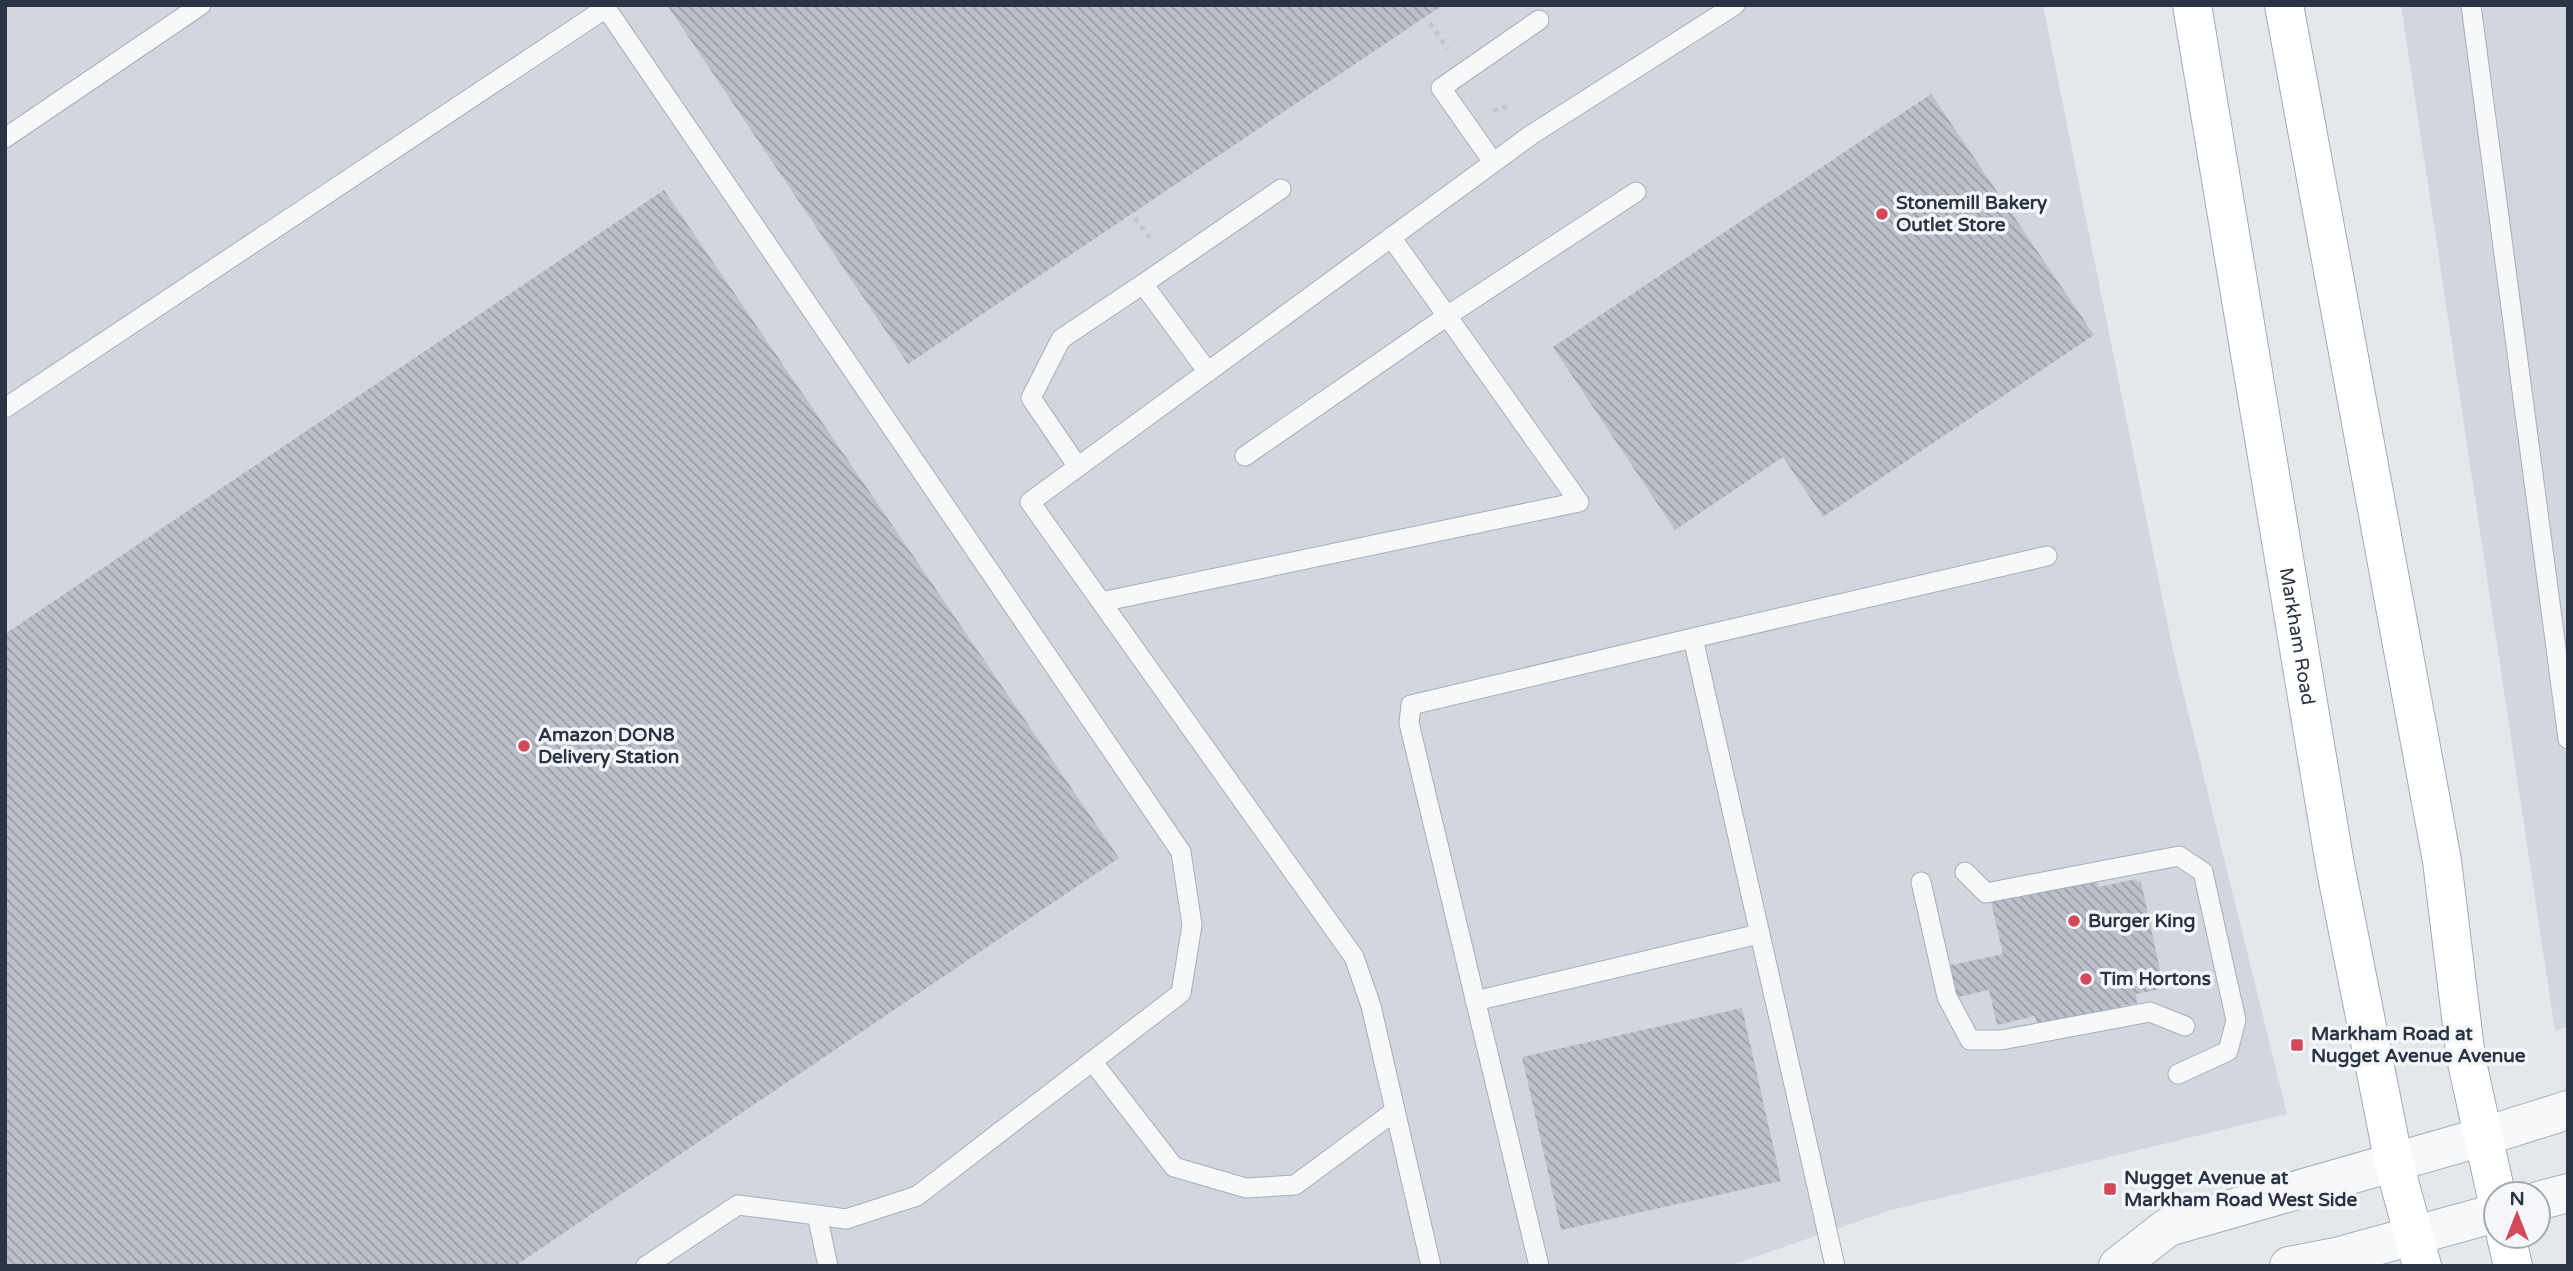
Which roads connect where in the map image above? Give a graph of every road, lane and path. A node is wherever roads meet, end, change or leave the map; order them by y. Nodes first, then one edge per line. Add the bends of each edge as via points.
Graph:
1 (201, 5) edge
2 (1735, 5) edge
3 (2192, 5) edge
4 (2284, 5) edge
5 (2471, 5) edge
6 (1539, 20) dead end
7 (1430, 23) dead end
8 (1452, 55) dead end
9 (5, 138) edge
10 (1493, 163) junction
11 (1280, 188) dead end
12 (1636, 192) dead end
13 (1135, 218) dead end
14 (1391, 237) junction
15 (1156, 248) dead end
16 (1143, 284) junction
17 (1447, 316) junction
18 (1208, 372) junction
19 (5, 408) edge
20 (1245, 456) dead end
21 (1078, 467) junction
22 (2047, 556) dead end
23 (1101, 602) junction
24 (1693, 638) junction
25 (2568, 739) edge
26 (1965, 872) dead end
27 (1921, 882) dead end
28 (1759, 934) junction
29 (1475, 1001) junction
30 (2185, 1026) dead end
31 (1092, 1061) junction
32 (2178, 1074) dead end
33 (2568, 1110) edge
34 (1395, 1111) junction
35 (2482, 1137) junction
36 (2394, 1163) junction
37 (2493, 1180) edge
38 (817, 1215) junction
39 (2482, 1220) edge
40 (2418, 1250) edge
41 (646, 1266) edge
42 (828, 1266) edge
43 (1431, 1266) edge
44 (1539, 1266) edge
45 (1835, 1266) edge
46 (2118, 1266) edge
47 (2289, 1266) edge

1 - 9 lane
2 - 10 lane
3 - 36 main road, Markham Road via 2335,865
4 - 35 main road via 2442,861 2466,1058
5 - 25 lane
6 - 10 lane via 1441,88
7 - 8 path
10 - 14 lane
11 - 16 lane
12 - 17 lane
13 - 15 path
14 - 17 lane
14 - 18 lane
16 - 18 lane
16 - 21 lane via 1061,339 1031,398
17 - 20 lane
17 - 23 lane via 1579,502
18 - 21 lane
19 - 31 lane via 606,8 1181,852 1192,925 1181,993
21 - 23 lane via 1030,502
22 - 24 lane
23 - 34 lane via 1354,957 1371,1006
24 - 28 lane
24 - 29 lane via 1411,705 1409,723
26 - 32 lane via 1986,893 2179,856 2203,872 2236,1020 2228,1051
27 - 30 lane via 1947,997 1970,1040 2001,1040 2150,1012
28 - 29 lane
28 - 45 lane
29 - 44 lane
31 - 34 lane via 1174,1167 1246,1188 1295,1185
31 - 38 lane via 917,1196 846,1219
33 - 35 street
34 - 43 lane
35 - 36 street
35 - 37 main road
36 - 40 main road, Markham Road
36 - 46 street via 2168,1227
38 - 41 lane via 738,1205
38 - 42 lane
39 - 40 street
40 - 47 street

